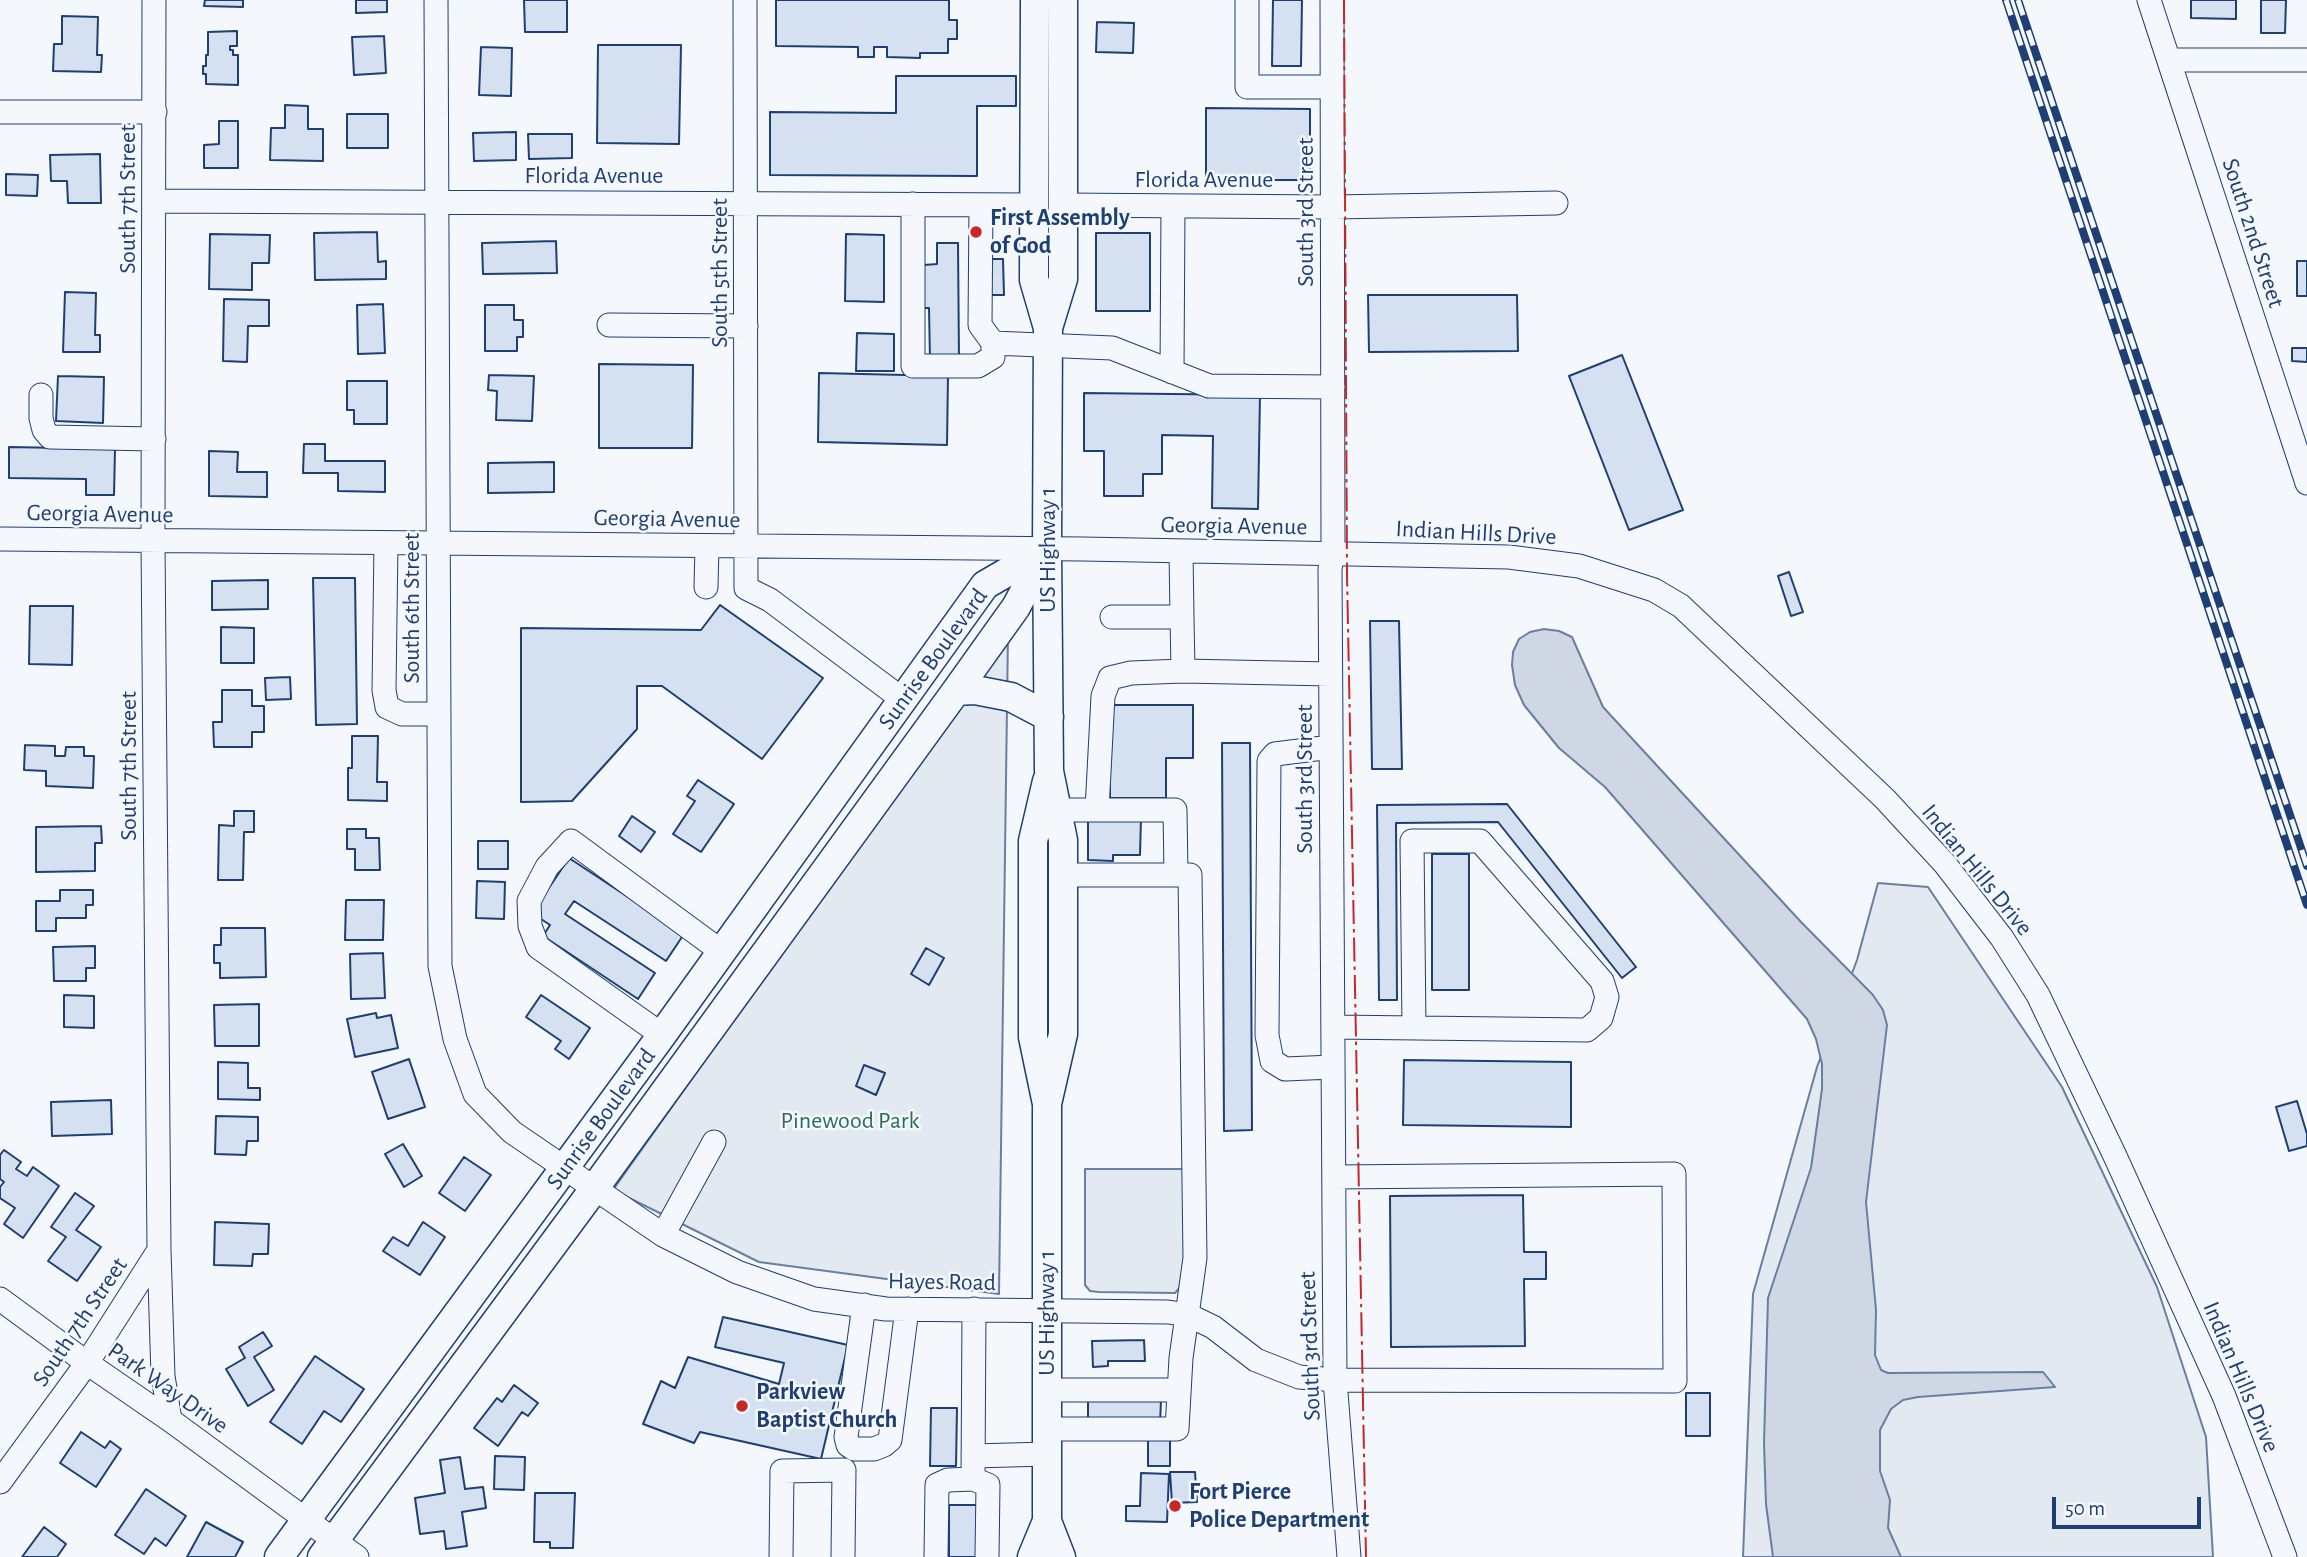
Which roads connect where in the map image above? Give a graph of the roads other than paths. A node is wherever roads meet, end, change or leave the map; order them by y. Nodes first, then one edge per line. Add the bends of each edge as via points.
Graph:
1 (154, 0) edge
2 (436, 0) edge
3 (745, 0) edge
4 (1035, 0) edge
5 (1063, 0) edge
6 (1247, 0) edge
7 (1332, 0) edge
8 (2149, 0) edge
9 (2169, 60) junction
10 (2307, 60) edge
11 (1332, 87) junction
12 (0, 112) edge
13 (155, 112) junction
14 (155, 201) junction
15 (436, 202) junction
16 (1556, 203) dead end
17 (746, 204) junction
18 (913, 204) junction
19 (981, 205) junction
20 (1034, 205) junction
21 (1062, 205) junction
22 (1173, 206) junction
23 (1333, 207) junction
24 (609, 326) dead end
25 (746, 326) junction
26 (1049, 336) junction
27 (993, 343) junction
28 (1172, 372) junction
29 (1333, 387) junction
30 (41, 395) dead end
31 (154, 439) junction
32 (2307, 483) edge
33 (0, 539) edge
34 (153, 540) junction
35 (386, 543) junction
36 (438, 543) junction
37 (707, 546) junction
38 (747, 546) junction
39 (1047, 549) junction
40 (1181, 552) junction
41 (1333, 553) junction
42 (706, 587) dead end
43 (1112, 617) dead end
44 (1182, 617) junction
45 (1183, 671) junction
46 (1330, 674) junction
47 (956, 691) junction
48 (902, 699) junction
49 (439, 714) junction
50 (1049, 717) junction
51 (1331, 747) junction
52 (1049, 771) junction
53 (1057, 810) junction
54 (1097, 810) junction
55 (1063, 875) junction
56 (1176, 875) junction
57 (722, 952) junction
58 (1333, 1027) junction
59 (1414, 1028) junction
60 (662, 1035) junction
61 (1333, 1067) junction
62 (1047, 1104) junction
63 (715, 1142) dead end
64 (565, 1168) junction
65 (1334, 1177) junction
66 (594, 1189) junction
67 (663, 1235) junction
68 (159, 1250) junction
69 (0, 1299) edge
70 (863, 1306) junction
71 (907, 1309) junction
72 (974, 1310) junction
73 (1048, 1310) junction
74 (1188, 1315) junction
75 (87, 1363) junction
76 (1335, 1380) junction
77 (1047, 1390) junction
78 (1179, 1390) junction
79 (170, 1419) junction
80 (1047, 1441) junction
81 (848, 1445) junction
82 (974, 1467) junction
83 (844, 1470) junction
84 (0, 1482) edge
85 (307, 1519) junction
86 (1047, 1521) junction
87 (328, 1549) edge
88 (2284, 1554) edge
89 (279, 1557) edge
90 (357, 1557) edge
91 (781, 1557) edge
92 (843, 1557) edge
93 (936, 1557) edge
94 (987, 1557) edge
95 (1032, 1557) edge
96 (1061, 1557) edge
97 (1349, 1557) edge

1 - 13 street, South 7th Street
2 - 15 street, South 6th Street
3 - 17 street, South 5th Street
4 - 20 main road, US Highway 1
5 - 21 main road, US Highway 1
6 - 11 street via 1247,87
7 - 11 street, South 3rd Street
8 - 9 street, South 2nd Street
9 - 10 street
9 - 32 street, South 2nd Street
11 - 23 street, South 3rd Street
12 - 13 street
13 - 14 street, South 7th Street
14 - 15 street, Florida Avenue
14 - 31 street, South 7th Street
15 - 17 street, Florida Avenue
15 - 36 street, South 6th Street
16 - 23 street, Florida Avenue
17 - 18 street, Florida Avenue
17 - 25 street, South 5th Street
18 - 19 street, Florida Avenue
18 - 27 street via 914,366 978,366 993,358
19 - 20 street, Florida Avenue
19 - 27 street via 980,326
20 - 26 main road, US Highway 1 via 1034,280
21 - 22 street, Florida Avenue
21 - 26 main road, US Highway 1 via 1063,279
22 - 23 street, Florida Avenue
22 - 28 street
23 - 29 street, South 3rd Street
24 - 25 street
25 - 38 street, South 5th Street
26 - 27 street
26 - 28 street via 1112,348
26 - 39 main road, US Highway 1
28 - 29 street via 1209,386
29 - 41 street, South 3rd Street
30 - 31 street via 41,418 50,436
31 - 34 street, South 7th Street
33 - 34 street, Georgia Avenue
34 - 35 street, Georgia Avenue
34 - 68 street, South 7th Street
35 - 36 street, Georgia Avenue
35 - 49 street via 387,707 402,714
36 - 37 street, Georgia Avenue
36 - 49 street, South 6th Street
37 - 38 street, Georgia Avenue
37 - 42 street
38 - 39 street, Georgia Avenue
38 - 48 street, South 5th Street via 746,588 770,600
39 - 40 street, Georgia Avenue
39 - 47 main road, Sunrise Boulevard via 1016,607
39 - 48 main road, Sunrise Boulevard via 985,586
39 - 50 main road, US Highway 1
40 - 41 street, Georgia Avenue
40 - 44 street
41 - 46 street, South 3rd Street via 1329,569
41 - 88 street, Indian Hills Drive via 1523,559 1579,566 1654,590 1681,606 1885,799 1945,864 2002,938 2038,995 2224,1396
43 - 44 street
44 - 45 street
45 - 46 street
45 - 54 street via 1110,678 1103,695
46 - 51 street, South 3rd Street
47 - 50 main road via 1010,697
47 - 66 main road, Sunrise Boulevard
48 - 57 main road, Sunrise Boulevard
49 - 64 street, South 6th Street via 440,966 455,1039 475,1094 512,1132
50 - 52 main road, US Highway 1
51 - 58 street, South 3rd Street
51 - 61 street via 1275,754 1269,761 1268,1035 1272,1061 1284,1069
52 - 53 main road, US Highway 1
52 - 62 main road, US Highway 1 via 1033,841 1032,1037
53 - 54 street
53 - 55 main road, US Highway 1
54 - 56 street via 1175,810
55 - 56 street
55 - 62 main road, US Highway 1 via 1063,1034
56 - 74 street via 1190,875 1195,1258
57 - 60 main road, Sunrise Boulevard
57 - 60 street via 571,841 547,867 529,901 530,926 538,947
58 - 59 street
58 - 61 street, South 3rd Street
59 - 59 street via 1587,1030 1601,1018 1607,997 1602,981 1480,841 1412,841
60 - 64 main road, Sunrise Boulevard
61 - 65 street, South 3rd Street
62 - 73 main road, US Highway 1
63 - 67 street
64 - 66 street, Hayes Road
64 - 85 main road, Sunrise Boulevard
65 - 76 street, South 3rd Street
65 - 76 street, Hayes Road via 1674,1174 1675,1381
66 - 67 street, Hayes Road
66 - 87 main road, Sunrise Boulevard
67 - 70 street, Hayes Road via 737,1272 814,1298
68 - 75 street, South 7th Street
68 - 79 street via 163,1376
69 - 75 street, Park Way Drive
70 - 71 street, Hayes Road
70 - 81 street
71 - 72 street, Hayes Road
71 - 81 street via 890,1440 874,1449
72 - 73 street, Hayes Road
72 - 82 street
73 - 74 street, Hayes Road
73 - 77 main road, US Highway 1
74 - 76 street, Hayes Road via 1213,1327 1256,1360 1299,1377
74 - 78 street
75 - 79 street, Park Way Drive
75 - 84 street, South 7th Street
76 - 97 street, South 3rd Street
77 - 78 street
77 - 80 main road, US Highway 1
78 - 80 street via 1177,1429
79 - 85 street, Park Way Drive
80 - 82 street
80 - 86 main road, US Highway 1
81 - 83 street
82 - 93 street via 937,1485
82 - 94 street via 988,1485
83 - 91 street via 782,1471
83 - 92 street
85 - 87 street, Park Way Drive
85 - 89 main road, Sunrise Boulevard
86 - 95 main road, US Highway 1
86 - 96 main road, US Highway 1
87 - 90 street, Park Way Drive

